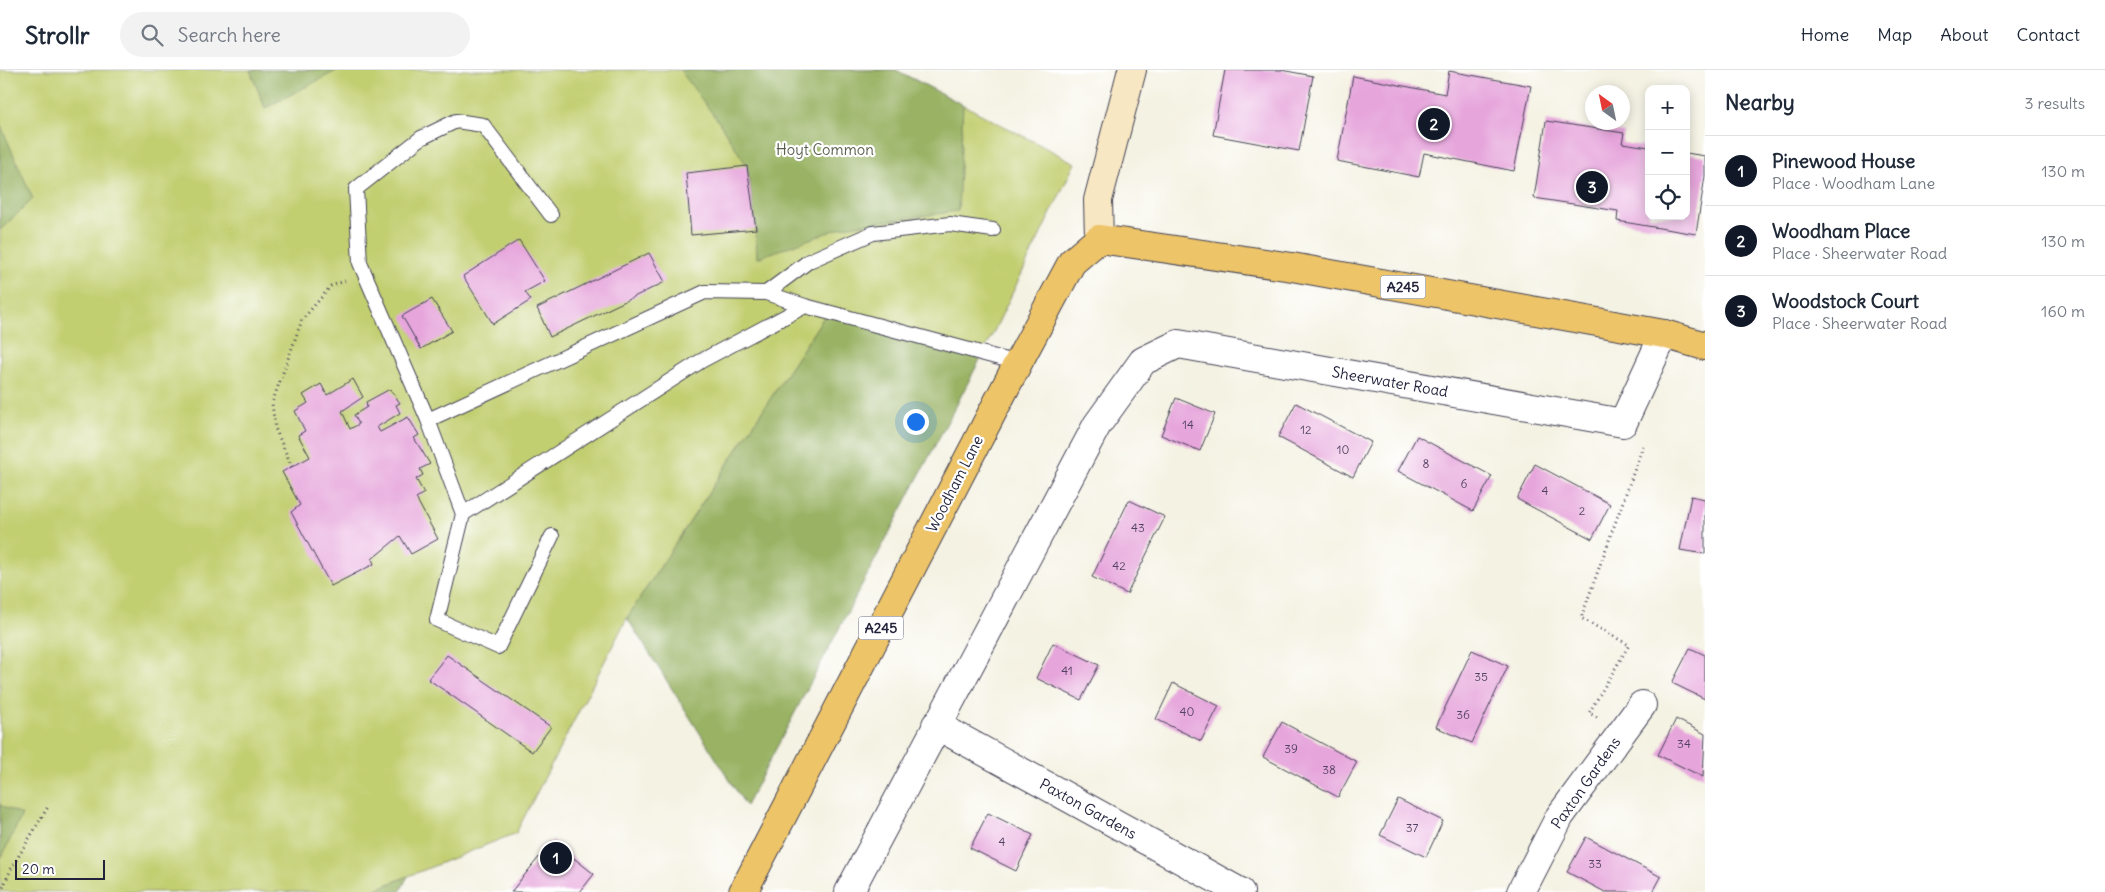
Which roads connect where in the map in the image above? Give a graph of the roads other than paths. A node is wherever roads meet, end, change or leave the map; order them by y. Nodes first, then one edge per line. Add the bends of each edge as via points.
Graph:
1 (1132, 70) edge
2 (551, 215) dead end
3 (993, 230) dead end
4 (1099, 239) junction
5 (766, 293) junction
6 (804, 306) junction
7 (1664, 334) junction
8 (1705, 346) edge
9 (1018, 363) junction
10 (428, 420) junction
11 (463, 514) junction
12 (552, 536) dead end
13 (1642, 705) dead end
14 (936, 725) junction
15 (743, 892) edge
16 (849, 892) edge
17 (1240, 892) edge
18 (1521, 892) edge

1 - 4 main road via 1098,200
2 - 10 lane via 483,125 456,121 421,138 356,190 360,264
3 - 5 lane via 950,224 873,232 809,261
4 - 7 main road, A245 via 1292,267
4 - 9 main road, Woodham Lane / A245 via 1072,262
5 - 6 lane
5 - 10 lane via 705,292
6 - 9 lane
6 - 11 lane via 701,361
7 - 8 main road, A245
7 - 14 street, Sheerwater Road via 1623,422 1178,344 1144,361 1097,425
9 - 15 main road, Woodham Lane / A245
10 - 11 lane
11 - 12 lane via 437,620 498,647
13 - 18 street, Paxton Gardens via 1560,816
14 - 16 street
14 - 17 street, Paxton Gardens

